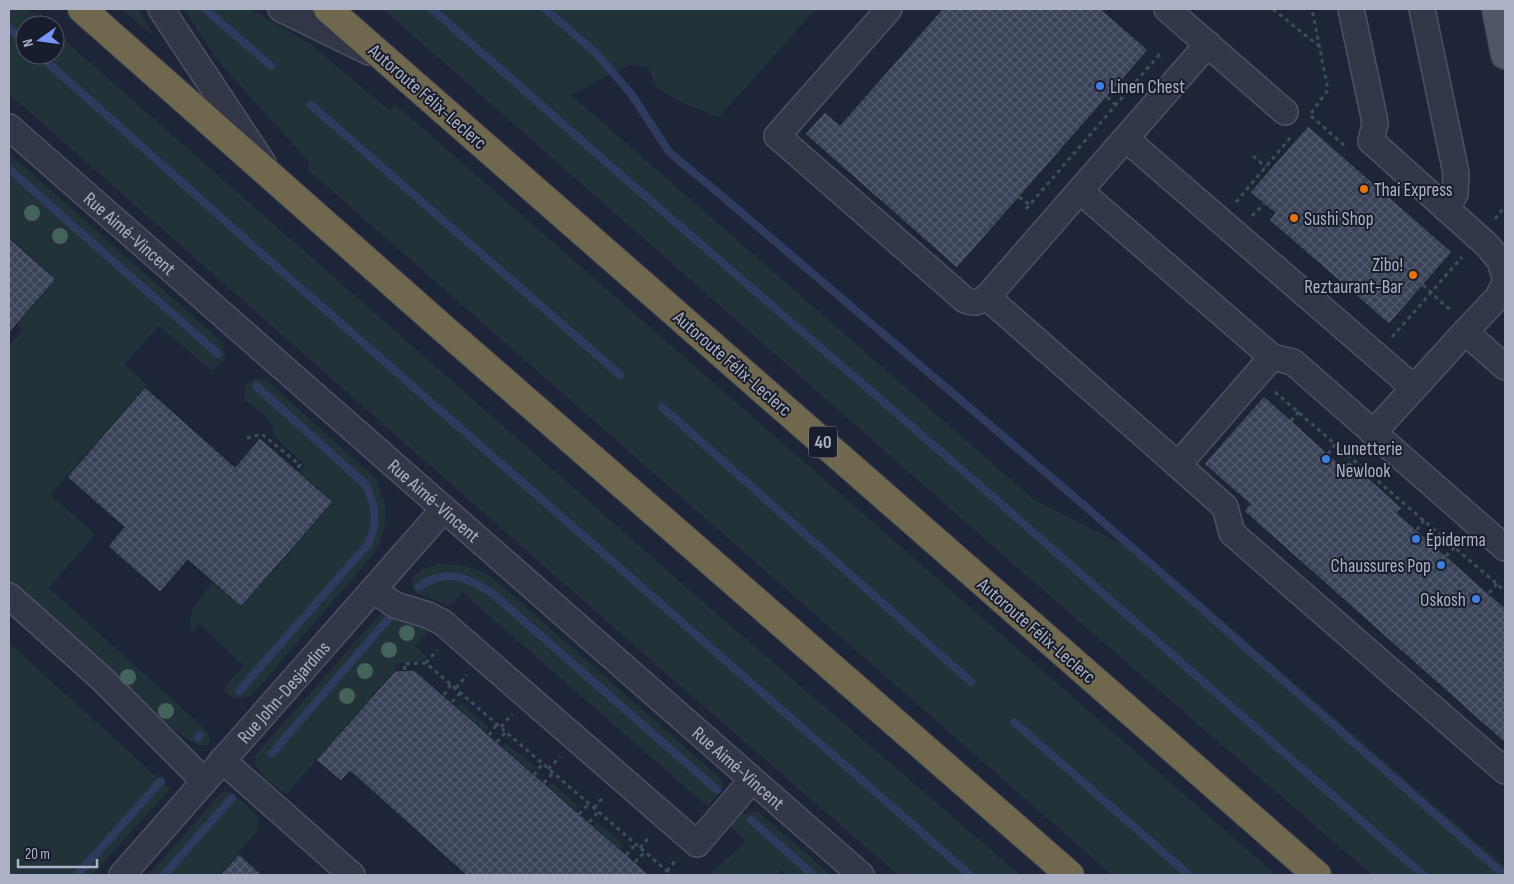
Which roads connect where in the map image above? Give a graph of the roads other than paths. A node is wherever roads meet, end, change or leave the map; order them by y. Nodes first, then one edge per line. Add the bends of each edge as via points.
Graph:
1 (82, 9) edge
2 (161, 9) edge
3 (282, 9) edge
4 (328, 9) edge
5 (890, 9) edge
6 (1167, 9) edge
7 (1352, 9) edge
8 (1422, 9) edge
9 (1496, 9) edge
10 (1208, 44) junction
11 (1505, 55) edge
12 (389, 62) junction
13 (1285, 112) dead end
14 (9, 127) edge
15 (1126, 139) junction
16 (271, 174) junction
17 (1080, 191) junction
18 (1446, 209) junction
19 (1505, 277) edge
20 (1505, 282) edge
21 (987, 297) junction
22 (1465, 332) junction
23 (1272, 357) junction
24 (1505, 367) edge
25 (1414, 388) junction
26 (1374, 433) junction
27 (1178, 465) junction
28 (444, 508) junction
29 (1505, 548) edge
30 (373, 590) junction
31 (9, 596) edge
32 (222, 760) junction
33 (1505, 771) edge
34 (752, 780) junction
35 (204, 781) junction
36 (122, 875) edge
37 (352, 875) edge
38 (861, 875) edge
39 (1070, 875) edge
40 (1317, 875) edge

1 - 16 highway
2 - 16 street
3 - 12 street
4 - 12 highway, Autoroute Félix-Leclerc / 40
5 - 21 street via 777,136 965,300 980,302
6 - 10 street
7 - 18 street via 1374,116 1371,141
8 - 18 street via 1456,173 1455,194
9 - 11 main road
10 - 13 street
10 - 15 street
12 - 40 highway, Autoroute Félix-Leclerc / 40
14 - 28 street, Rue Aimé-Vincent
15 - 17 street
15 - 25 street
16 - 39 highway
17 - 21 street
17 - 23 street
18 - 19 street via 1496,254
20 - 22 street via 1498,298
21 - 27 street
22 - 24 street
22 - 25 street
23 - 26 street via 1293,362
23 - 27 street
25 - 26 street
26 - 29 street
27 - 33 street via 1225,507 1232,532
28 - 30 street, Rue John-Desjardins
28 - 34 street, Rue Aimé-Vincent
30 - 32 street, Rue John-Desjardins
30 - 34 street via 395,605 442,622 697,844
31 - 35 street via 101,678
32 - 35 street, Rue John-Desjardins
32 - 37 street
34 - 38 street, Rue Aimé-Vincent
35 - 36 street, Rue John-Desjardins

